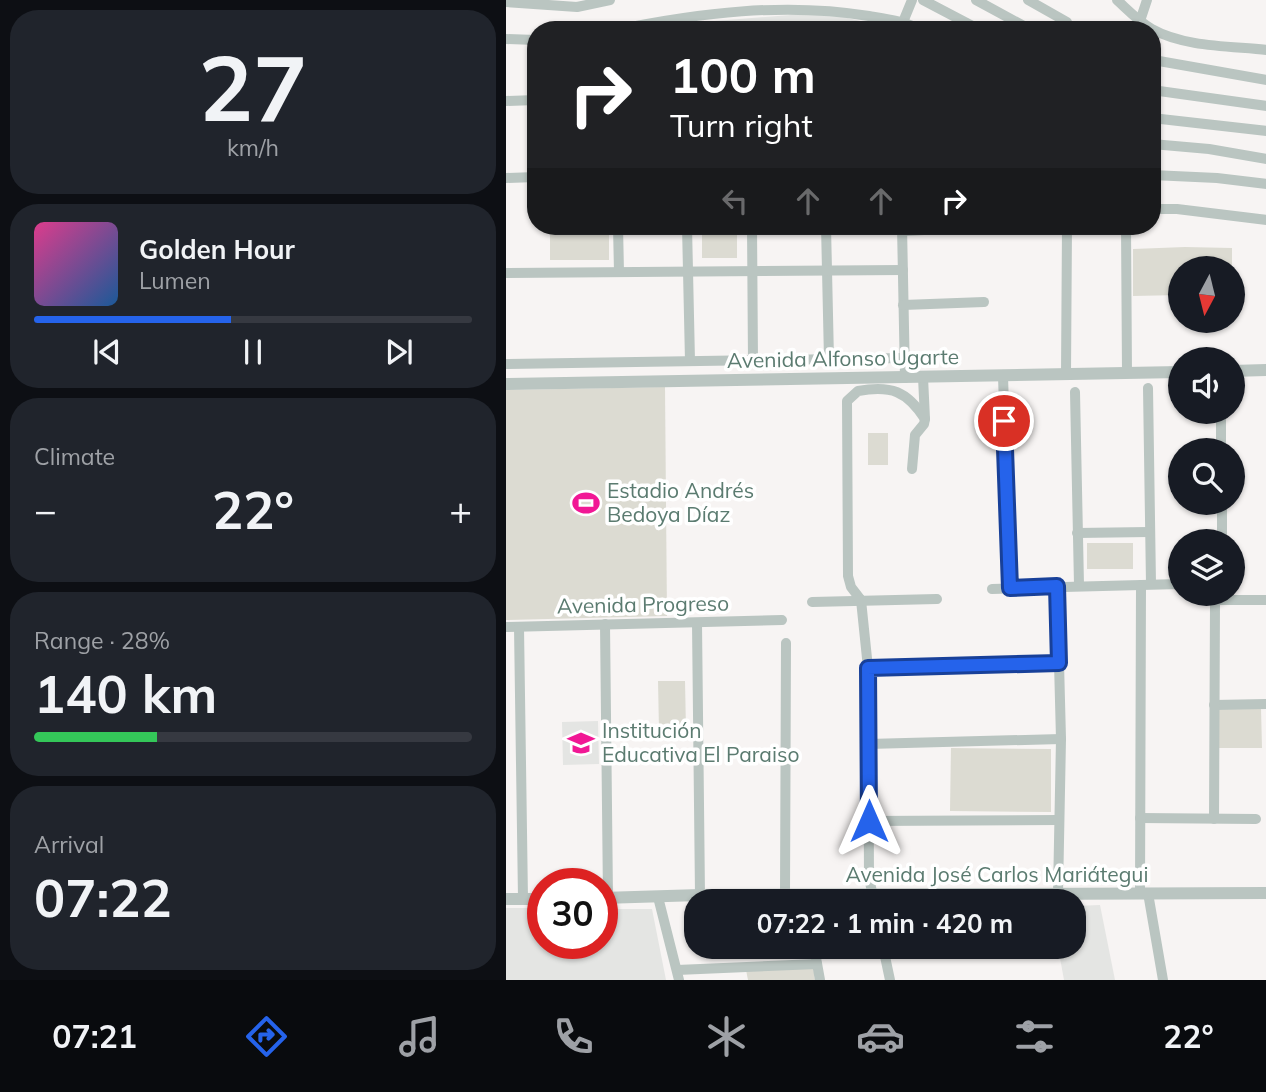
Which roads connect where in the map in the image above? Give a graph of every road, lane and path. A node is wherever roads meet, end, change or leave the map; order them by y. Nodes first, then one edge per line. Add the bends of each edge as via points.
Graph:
1 (610, 0) edge
2 (912, 0) edge
3 (923, 0) edge
4 (977, 0) edge
5 (1028, 0) edge
6 (1117, 0) edge
7 (1147, 0) edge
8 (506, 2) edge
9 (701, 21) edge
10 (879, 21) edge
11 (900, 21) edge
12 (963, 21) edge
13 (1015, 21) edge
14 (1065, 21) edge
15 (1140, 21) joint
16 (1161, 33) edge
17 (506, 39) edge
18 (527, 40) edge
19 (1266, 50) edge
20 (1161, 61) edge
21 (1266, 80) edge
22 (1161, 91) edge
23 (527, 100) edge
24 (506, 101) edge
25 (1266, 106) edge
26 (1161, 119) edge
27 (1266, 131) edge
28 (1161, 145) edge
29 (1266, 159) edge
30 (1161, 175) edge
31 (527, 177) edge
32 (506, 178) edge
33 (1266, 184) edge
34 (1161, 209) edge
35 (1266, 220) edge
36 (617, 235) edge
37 (687, 235) edge
38 (752, 235) edge
39 (826, 235) edge
40 (902, 235) edge
41 (1067, 235) edge
42 (1126, 235) edge
43 (903, 270) junction
44 (752, 271) junction
45 (619, 272) junction
46 (688, 272) junction
47 (827, 272) junction
48 (506, 273) edge
49 (984, 302) dead end
50 (903, 305) junction
51 (904, 358) junction
52 (829, 359) junction
53 (753, 360) junction
54 (690, 361) junction
55 (506, 364) edge
56 (1266, 370) edge
57 (1245, 371) edge
58 (1168, 372) edge
59 (1127, 373) junction
60 (1066, 374) junction
61 (1003, 376) junction
62 (923, 377) junction
63 (905, 378) junction
64 (506, 384) edge
65 (1148, 388) dead end
66 (1075, 392) dead end
67 (925, 419) junction
68 (912, 469) dead end
69 (1149, 532) junction
70 (1078, 533) junction
71 (1146, 584) junction
72 (1168, 584) edge
73 (1079, 585) junction
74 (1057, 586) junction
75 (1010, 588) junction
76 (992, 589) dead end
77 (937, 599) dead end
78 (1245, 599) edge
79 (861, 600) junction
80 (1266, 600) edge
81 (812, 602) dead end
82 (1217, 606) edge
83 (782, 620) dead end
84 (697, 623) junction
85 (605, 624) junction
86 (506, 627) edge
87 (519, 627) junction
88 (786, 643) dead end
89 (1059, 663) junction
90 (868, 668) junction
91 (1266, 704) edge
92 (1214, 705) junction
93 (1061, 739) junction
94 (868, 744) junction
95 (1140, 818) junction
96 (1214, 819) junction
97 (1256, 819) dead end
98 (1059, 820) junction
99 (869, 821) junction
100 (605, 868) edge
101 (700, 889) edge
102 (785, 889) edge
103 (871, 889) edge
104 (1058, 889) edge
105 (1266, 892) edge
106 (1086, 893) edge
107 (1144, 893) junction
108 (684, 896) edge
109 (658, 897) junction
110 (618, 898) edge
111 (506, 899) edge
112 (523, 899) junction
113 (527, 899) edge
114 (816, 959) edge
115 (886, 959) edge
116 (817, 964) junction
117 (743, 967) junction
118 (678, 975) edge
119 (746, 980) edge
120 (820, 980) edge
121 (890, 980) edge
122 (1163, 980) edge

1 - 8 street via 577,6
2 - 11 street
3 - 12 street
4 - 13 street
5 - 14 street
6 - 15 street
7 - 15 street
9 - 10 street via 766,9 802,9
16 - 19 street via 1190,42
17 - 18 street
20 - 21 street
22 - 25 street
23 - 24 street
26 - 27 street
28 - 29 street
30 - 33 street
31 - 32 street
34 - 35 street
36 - 45 street
37 - 46 street
38 - 44 street
39 - 47 street
40 - 43 street
41 - 60 street
42 - 59 street
43 - 47 street
43 - 50 street
44 - 46 street
44 - 47 street
44 - 53 street
45 - 46 street
45 - 48 street
46 - 54 street
47 - 52 street
49 - 50 street
50 - 51 street
51 - 52 street, Avenida Alfonso Ugarte
51 - 63 street
52 - 53 street, Avenida Alfonso Ugarte
53 - 54 street, Avenida Alfonso Ugarte
54 - 55 street, Avenida Alfonso Ugarte
56 - 57 street
58 - 59 street, Avenida Alfonso Ugarte
59 - 60 street, Avenida Alfonso Ugarte
60 - 61 street, Avenida Alfonso Ugarte
61 - 62 street, Avenida Alfonso Ugarte
61 - 75 street
62 - 63 street, Avenida Alfonso Ugarte
62 - 67 street
63 - 64 street, Avenida Alfonso Ugarte
65 - 69 street
66 - 70 street
67 - 68 street via 915,435
67 - 79 street via 915,403 900,392 858,391 847,401 848,576
69 - 70 street
69 - 71 street
70 - 73 street
71 - 72 street
71 - 73 street
71 - 95 street
73 - 74 street
74 - 75 street
74 - 89 street
75 - 76 street
77 - 79 street
78 - 80 street
79 - 81 street
79 - 90 street
82 - 92 street
83 - 84 street, Avenida Progreso
84 - 85 street, Avenida Progreso
84 - 101 street
85 - 87 street, Avenida Progreso
85 - 100 street
86 - 87 street, Avenida Progreso
87 - 112 street
88 - 102 street
89 - 90 street
89 - 93 street
90 - 94 street
91 - 92 street
92 - 96 street
93 - 94 street
93 - 98 street
94 - 99 street
95 - 96 street
95 - 107 street
96 - 97 street
98 - 99 street
98 - 104 street
99 - 103 street
105 - 107 street, Avenida José Carlos Mariátegui
106 - 107 street, Avenida José Carlos Mariátegui
107 - 122 street
108 - 109 street, Avenida José Carlos Mariátegui
109 - 110 street, Avenida José Carlos Mariátegui
109 - 118 street
111 - 112 street
112 - 113 street
114 - 116 street
115 - 121 street
116 - 117 street
116 - 120 street
117 - 118 street
117 - 119 street

